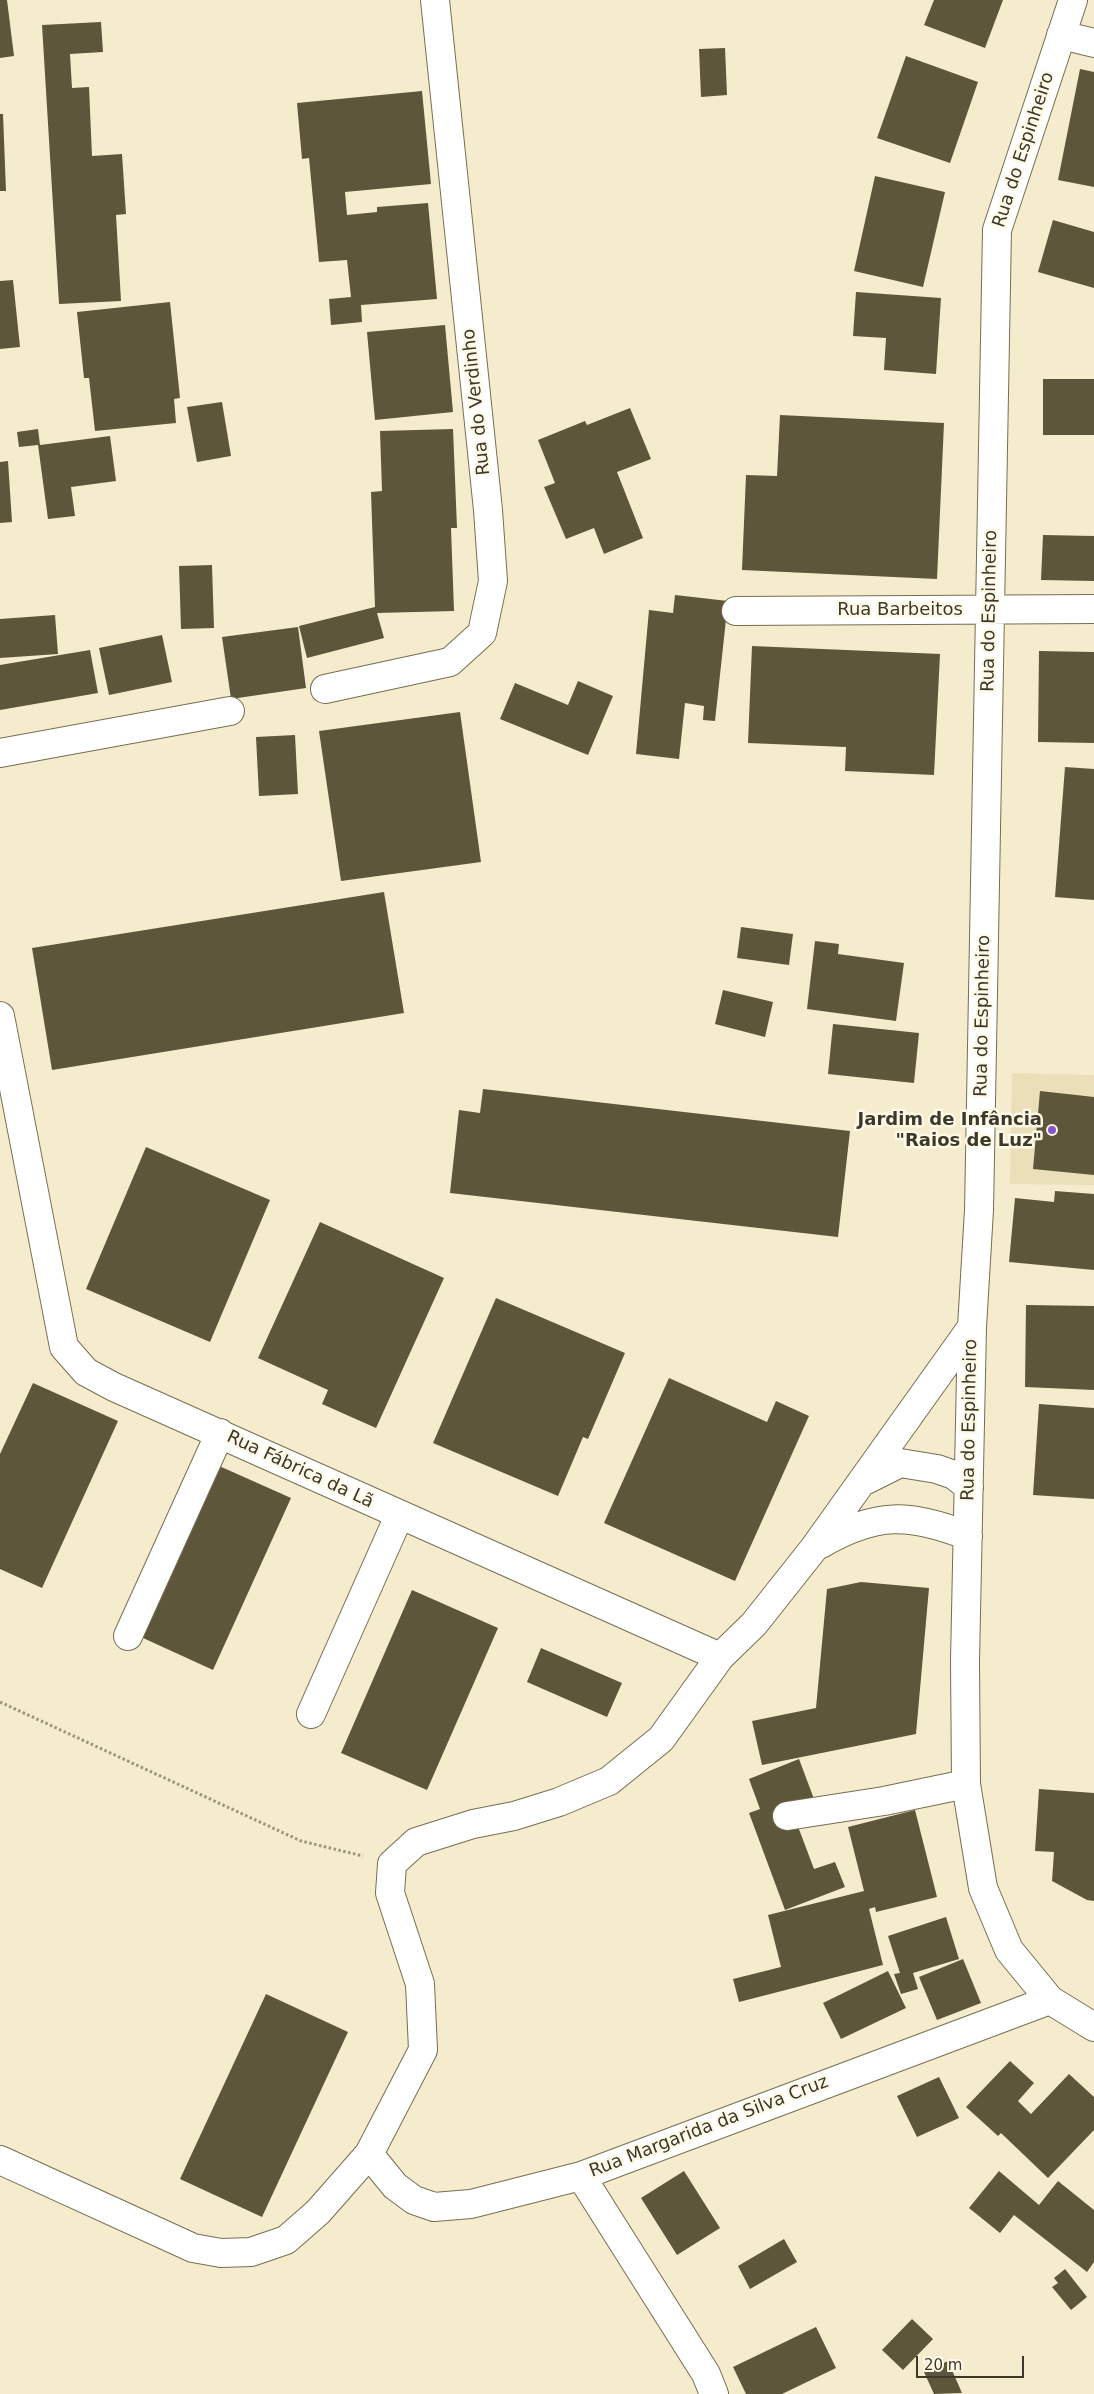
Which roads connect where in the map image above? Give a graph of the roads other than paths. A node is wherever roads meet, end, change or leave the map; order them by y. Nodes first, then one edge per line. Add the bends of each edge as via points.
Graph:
1 (435, 0) edge
2 (1073, 0) edge
3 (1061, 35) junction
4 (1094, 43) edge
5 (989, 609) junction
6 (1094, 609) edge
7 (736, 611) dead end
8 (325, 689) dead end
9 (230, 711) dead end
10 (0, 753) edge
11 (0, 1016) edge
12 (972, 1327) junction
13 (220, 1433) junction
14 (863, 1481) junction
15 (969, 1487) junction
16 (399, 1516) junction
17 (968, 1536) junction
18 (815, 1547) junction
19 (128, 1636) dead end
20 (720, 1657) junction
21 (311, 1714) dead end
22 (966, 1784) junction
23 (787, 1816) dead end
24 (1050, 2000) junction
25 (1094, 2028) edge
26 (369, 2154) junction
27 (0, 2160) edge
28 (581, 2176) junction
29 (714, 2394) edge

1 - 8 street, Rua do Verdinho via 493,581 482,634 450,662
2 - 3 street, Rua do Espinheiro
3 - 4 street
3 - 5 street, Rua do Espinheiro via 997,230
5 - 6 street, Rua Barbeitos
5 - 7 street, Rua Barbeitos
5 - 12 street, Rua do Espinheiro via 980,1200
9 - 10 street
11 - 13 street, Rua Fábrica da Lã via 64,1347 86,1372
12 - 14 street
12 - 15 street, Rua do Espinheiro
13 - 16 street, Rua Fábrica da Lã
13 - 19 street
14 - 15 street via 900,1462 954,1475
14 - 18 street
15 - 17 street, Rua do Espinheiro
16 - 20 street, Rua Fábrica da Lã
16 - 21 street
17 - 18 street via 946,1527 889,1519 860,1524
17 - 22 street, Rua do Espinheiro
18 - 20 street via 754,1624
20 - 26 street via 661,1739 609,1781 550,1805 416,1842 392,1864 390,1893 420,1984 423,2050
22 - 23 street
22 - 24 street, Rua do Espinheiro via 982,1888 1009,1950
24 - 25 street, Rua do Espinheiro
24 - 28 street, Rua Margarida da Silva Cruz
26 - 27 street via 318,2212 286,2240 251,2252 221,2253 193,2248
26 - 28 street via 395,2186 414,2200 434,2207 471,2204
28 - 29 street, Rua Margarida da Silva Cruz via 706,2374

